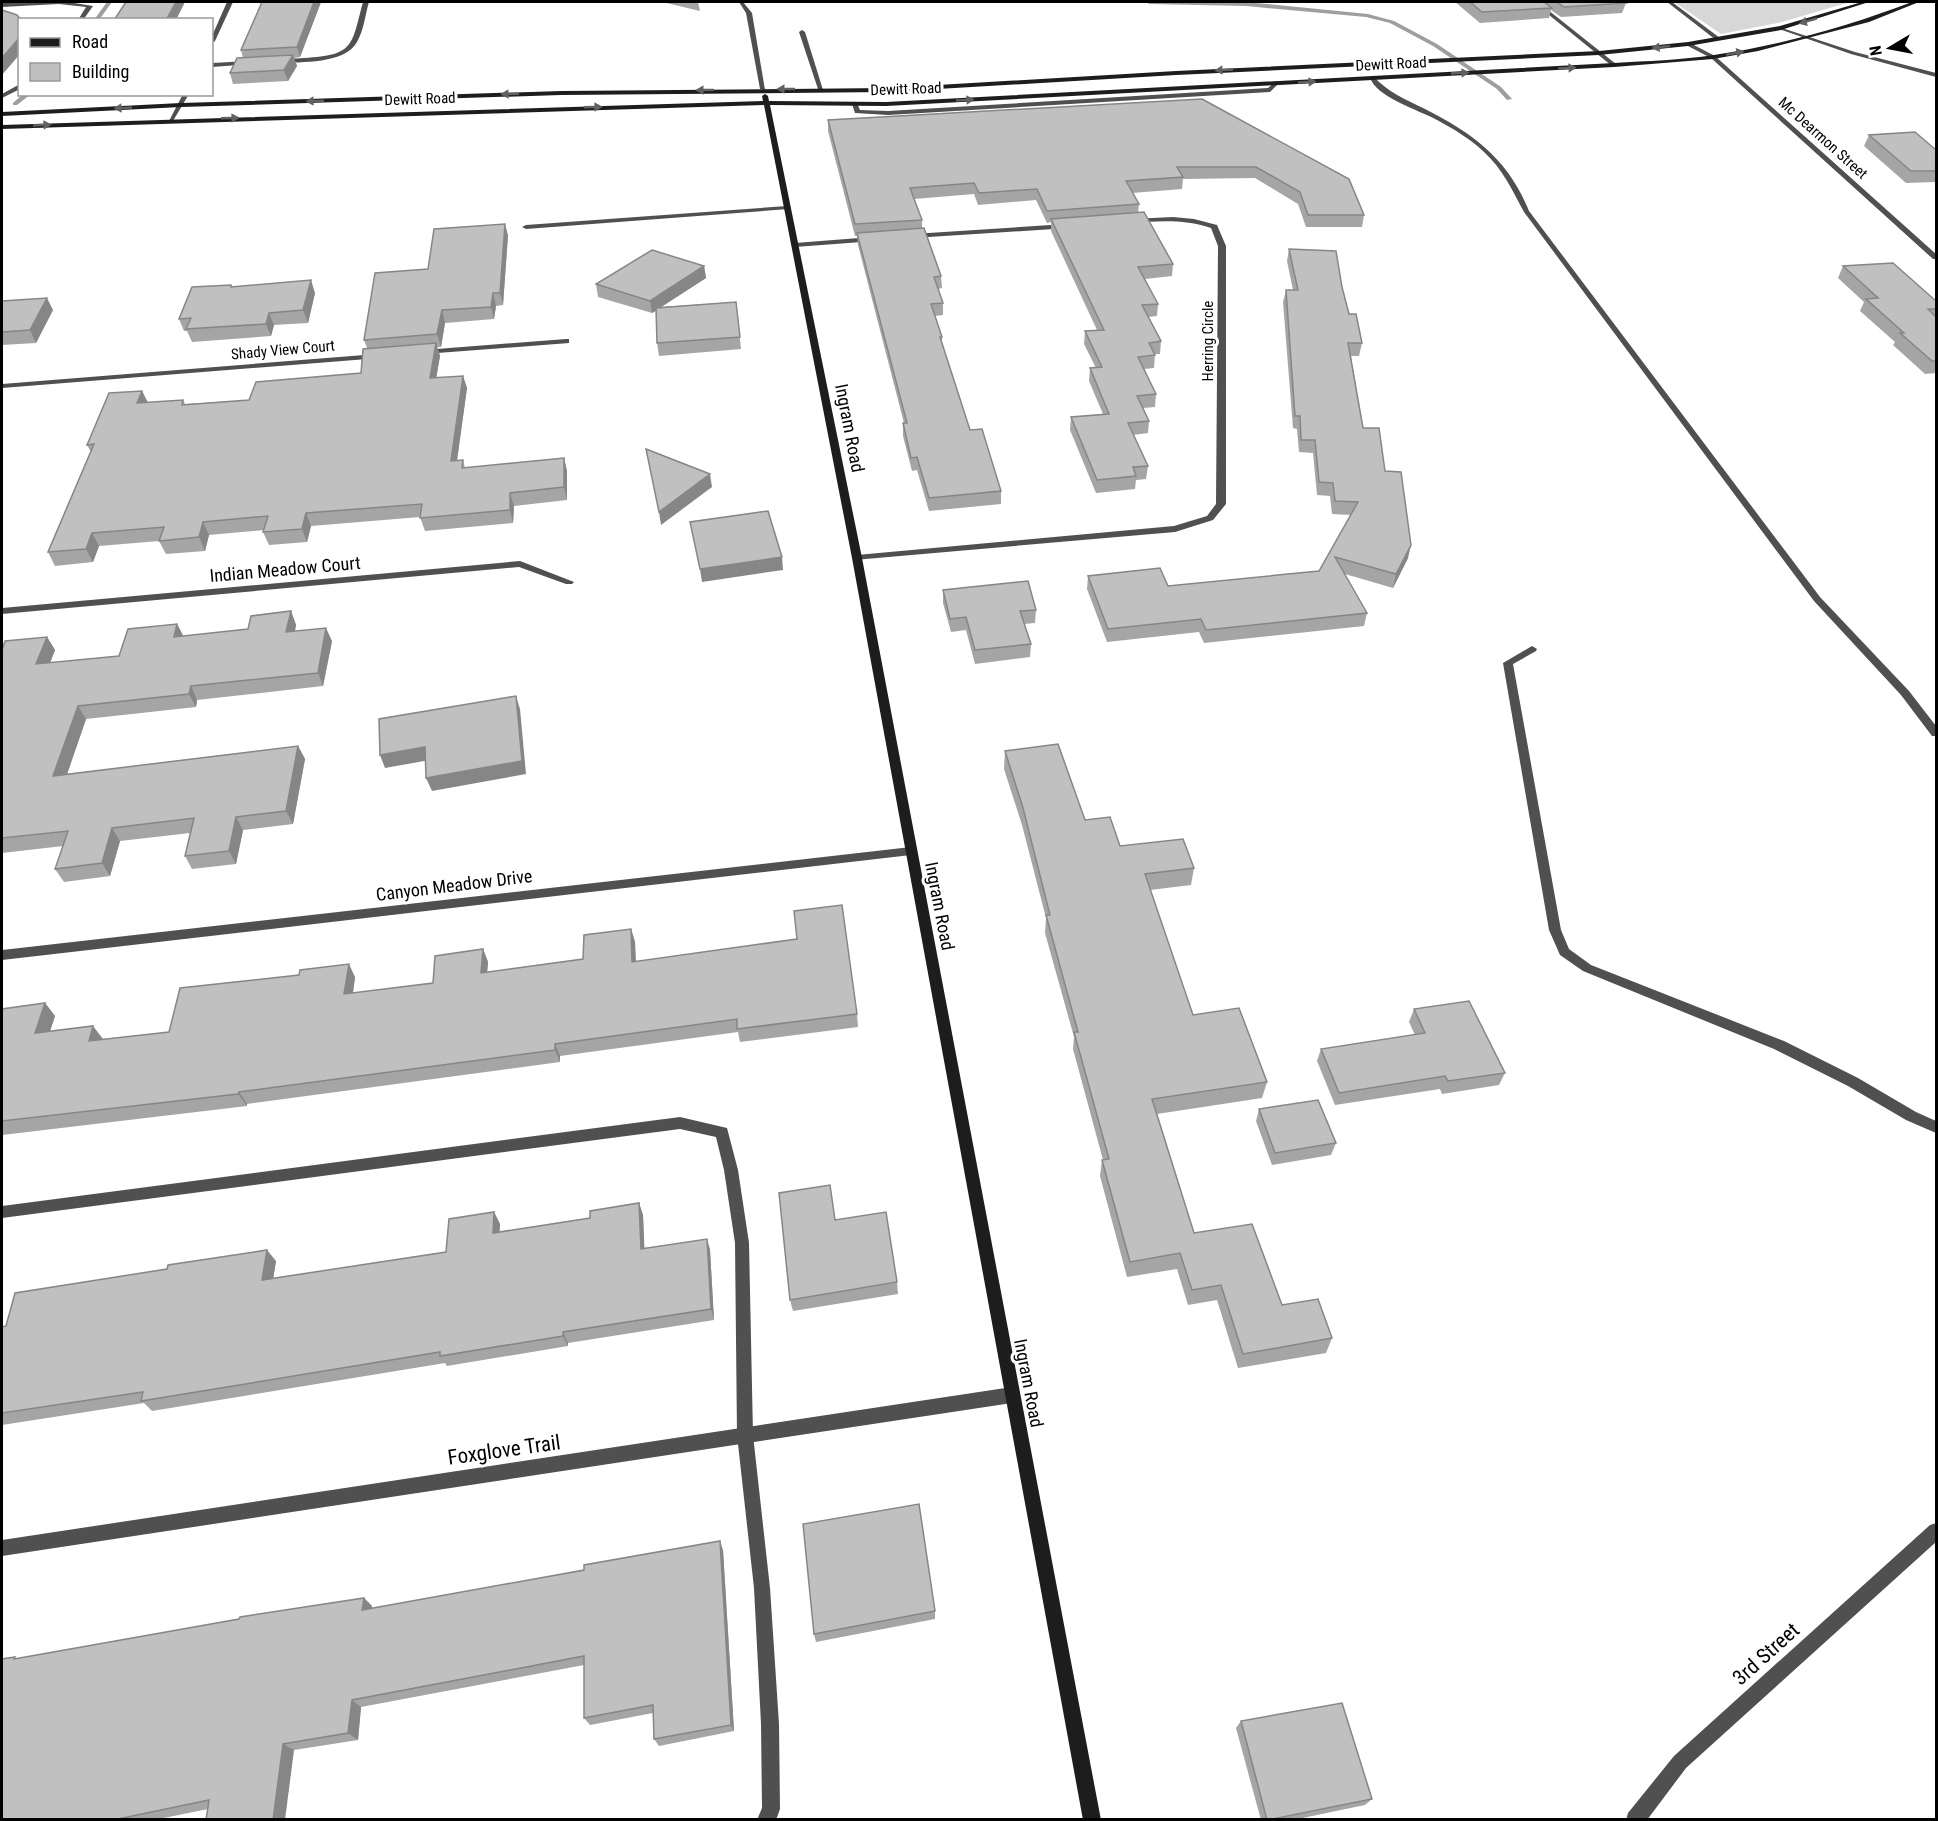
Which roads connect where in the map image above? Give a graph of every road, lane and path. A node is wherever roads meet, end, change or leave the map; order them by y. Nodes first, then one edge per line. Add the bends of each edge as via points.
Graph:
1 (230, 2) edge
2 (366, 2) edge
3 (741, 2) edge
4 (1536, 2) edge
5 (1668, 2) edge
6 (1866, 2) edge
7 (1916, 2) edge
8 (2, 5) edge
9 (81, 18) edge
10 (1781, 28) junction
11 (802, 33) dead end
12 (1808, 38) junction
13 (213, 39) edge
14 (1718, 39) junction
15 (1688, 44) junction
16 (1599, 53) junction
17 (1713, 57) junction
18 (258, 62) edge
19 (269, 62) edge
20 (1361, 64) junction
21 (213, 65) edge
22 (1614, 65) junction
23 (1265, 68) junction
24 (1936, 75) edge
25 (1372, 78) junction
26 (1276, 84) junction
27 (18, 87) edge
28 (763, 89) junction
29 (821, 89) junction
30 (854, 90) junction
31 (2, 96) edge
32 (185, 96) edge
33 (766, 104) junction
34 (855, 104) junction
35 (181, 105) junction
36 (2, 114) edge
37 (171, 120) junction
38 (2, 127) edge
39 (788, 208) junction
40 (1124, 222) edge
41 (1076, 225) edge
42 (526, 227) dead end
43 (906, 237) edge
44 (884, 238) edge
45 (795, 245) junction
46 (1936, 257) edge
47 (566, 341) dead end
48 (413, 353) edge
49 (390, 355) edge
50 (2, 386) edge
51 (857, 558) junction
52 (569, 582) dead end
53 (2, 611) edge
54 (1532, 649) dead end
55 (1936, 734) edge
56 (911, 850) junction
57 (2, 954) edge
58 (1936, 1127) edge
59 (2, 1212) edge
60 (1012, 1395) junction
61 (745, 1435) junction
62 (1936, 1531) edge
63 (2, 1548) edge
64 (766, 1820) edge
65 (1092, 1820) edge
66 (1635, 1820) edge

1 - 13 street
2 - 19 street via 349,50 315,59
3 - 28 street, Ingram Road via 749,13
4 - 16 street
5 - 14 street
6 -> 10 main road, Dewitt Road
7 - 12 main road, Dewitt Road
8 - 9 street via 60,2 90,6
10 - 12 street
10 - 14 main road, Dewitt Road
11 - 29 street
17 -> 12 main road, Dewitt Road
12 - 24 street
14 - 15 main road, Dewitt Road
15 -> 16 main road, Dewitt Road
15 - 17 street, Mc Dearmon Street
16 - 20 main road, Dewitt Road
16 - 22 street
17 - 22 main road, Dewitt Road
17 - 46 street, Mc Dearmon Street
18 - 21 street
20 - 23 main road, Dewitt Road
20 - 25 main road
25 -> 22 main road, Dewitt Road
23 - 26 main road
23 -> 30 main road, Dewitt Road
26 -> 25 main road, Dewitt Road
25 - 55 street via 1385,94 1462,132 1491,153 1513,181 1526,211 1817,599 1905,693
26 - 34 street via 1270,90 888,113 857,112
27 - 31 street
29 -> 28 main road, Dewitt Road
28 - 33 main road, Ingram Road
28 -> 35 main road, Dewitt Road
29 - 30 main road, Dewitt Road
30 - 34 main road
32 - 35 street
33 - 34 main road, Dewitt Road
37 -> 33 main road, Dewitt Road
33 - 39 main road, Ingram Road
35 -> 36 main road, Dewitt Road
35 - 37 street
38 -> 37 main road, Dewitt Road
39 - 42 street
39 - 45 main road, Ingram Road
40 - 51 street, Herring Circle via 1171,218 1199,221 1214,227 1222,246 1221,504 1214,514 1175,529
41 - 43 street
44 - 45 street
45 - 51 main road, Ingram Road
47 - 48 street
49 - 50 street, Shady View Court
51 - 56 main road, Ingram Road
52 - 53 street, Indian Meadow Court via 520,564
54 - 58 street via 1508,663 1555,930 1564,952 1587,968 1779,1045
56 - 57 street, Canyon Meadow Drive
56 - 60 main road, Ingram Road
59 - 61 street via 680,1123 722,1132 741,1243
60 - 61 street, Foxglove Trail
60 - 65 main road, Ingram Road
61 - 63 street, Foxglove Trail
61 - 64 street via 762,1588 768,1690 771,1809
62 - 66 street, 3rd Street via 1680,1762

